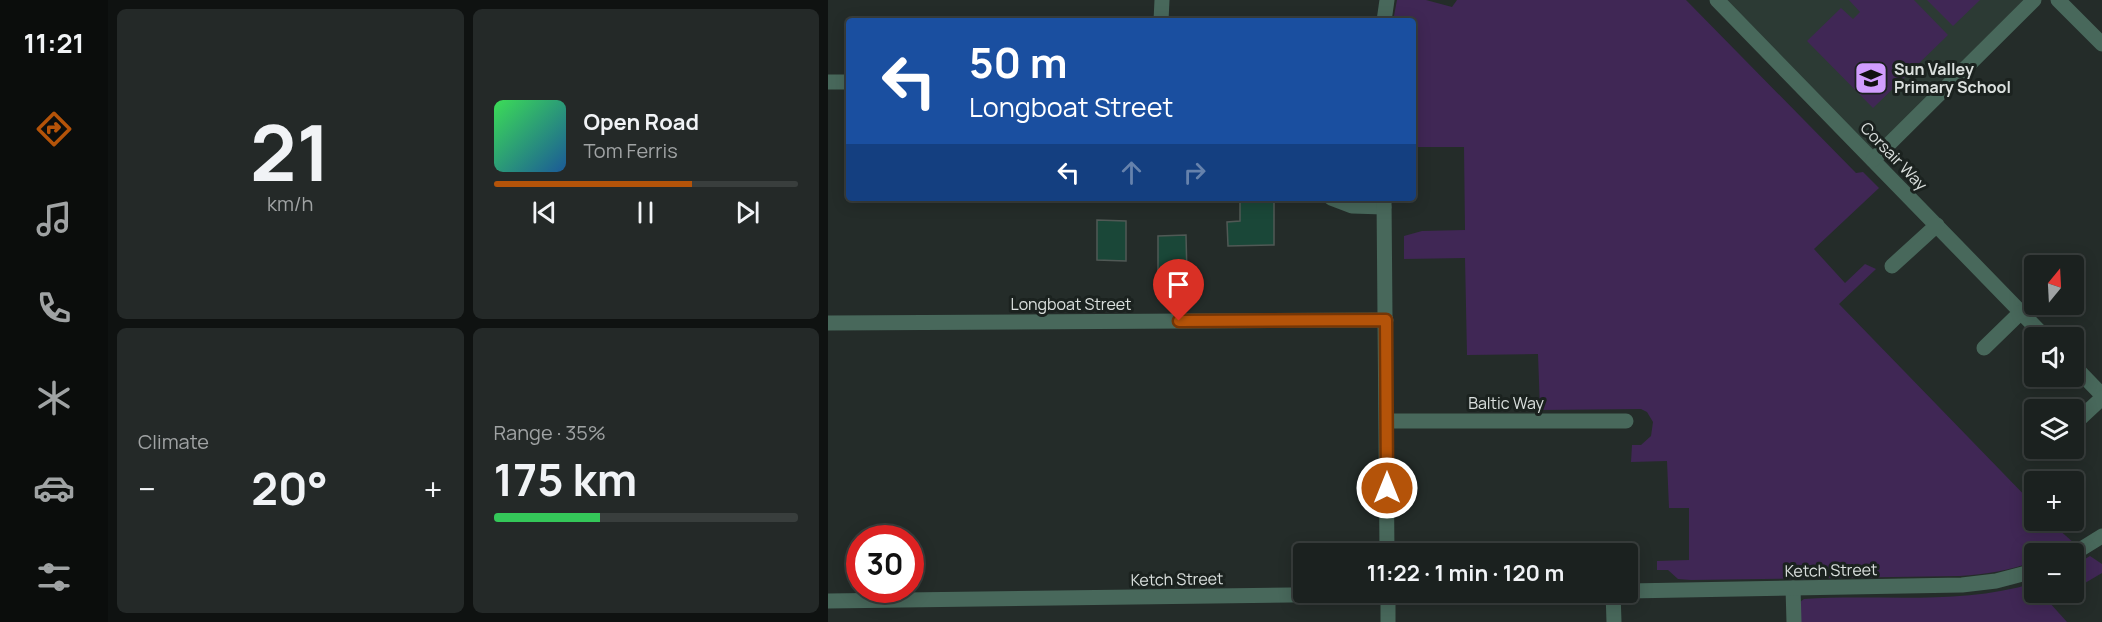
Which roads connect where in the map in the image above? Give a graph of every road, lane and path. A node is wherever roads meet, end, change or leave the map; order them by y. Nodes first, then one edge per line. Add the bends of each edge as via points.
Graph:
1 (1162, 0) edge
2 (1387, 0) edge
3 (1717, 0) edge
4 (2034, 0) edge
5 (2058, 0) edge
6 (1161, 18) edge
7 (1384, 18) edge
8 (2102, 44) edge
9 (828, 82) edge
10 (846, 82) edge
11 (1873, 160) junction
12 (1339, 201) edge
13 (1384, 202) edge
14 (1937, 225) junction
15 (1892, 266) dead end
16 (2021, 312) junction
17 (1386, 320) junction
18 (828, 323) edge
19 (2035, 327) edge
20 (1984, 348) dead end
21 (2084, 377) edge
22 (2102, 396) edge
23 (2084, 415) edge
24 (1387, 421) junction
25 (1626, 421) dead end
26 (2102, 536) edge
27 (1388, 543) edge
28 (2084, 547) edge
29 (2024, 574) edge
30 (1793, 588) junction
31 (1638, 591) edge
32 (1293, 594) edge
33 (828, 600) edge
34 (1388, 603) edge
35 (1613, 603) edge
36 (1388, 622) edge
37 (1614, 622) edge
38 (1794, 622) edge

1 - 6 street
2 - 7 street
3 - 11 street, Corsair Way
4 - 11 street
5 - 8 street
9 - 10 street
11 - 14 street, Corsair Way
12 - 13 street via 1352,206
13 - 17 street
14 - 15 street
14 - 16 street, Corsair Way
16 - 19 street, Corsair Way
16 - 20 street
17 - 18 street, Longboat Street
17 - 24 street
21 - 22 street
22 - 23 street
24 - 25 street, Baltic Way
24 - 27 street
26 - 28 street
29 - 30 street, Ketch Street via 1962,585
30 - 31 street, Ketch Street
30 - 38 street
32 - 33 street, Ketch Street
34 - 36 street
35 - 37 street

